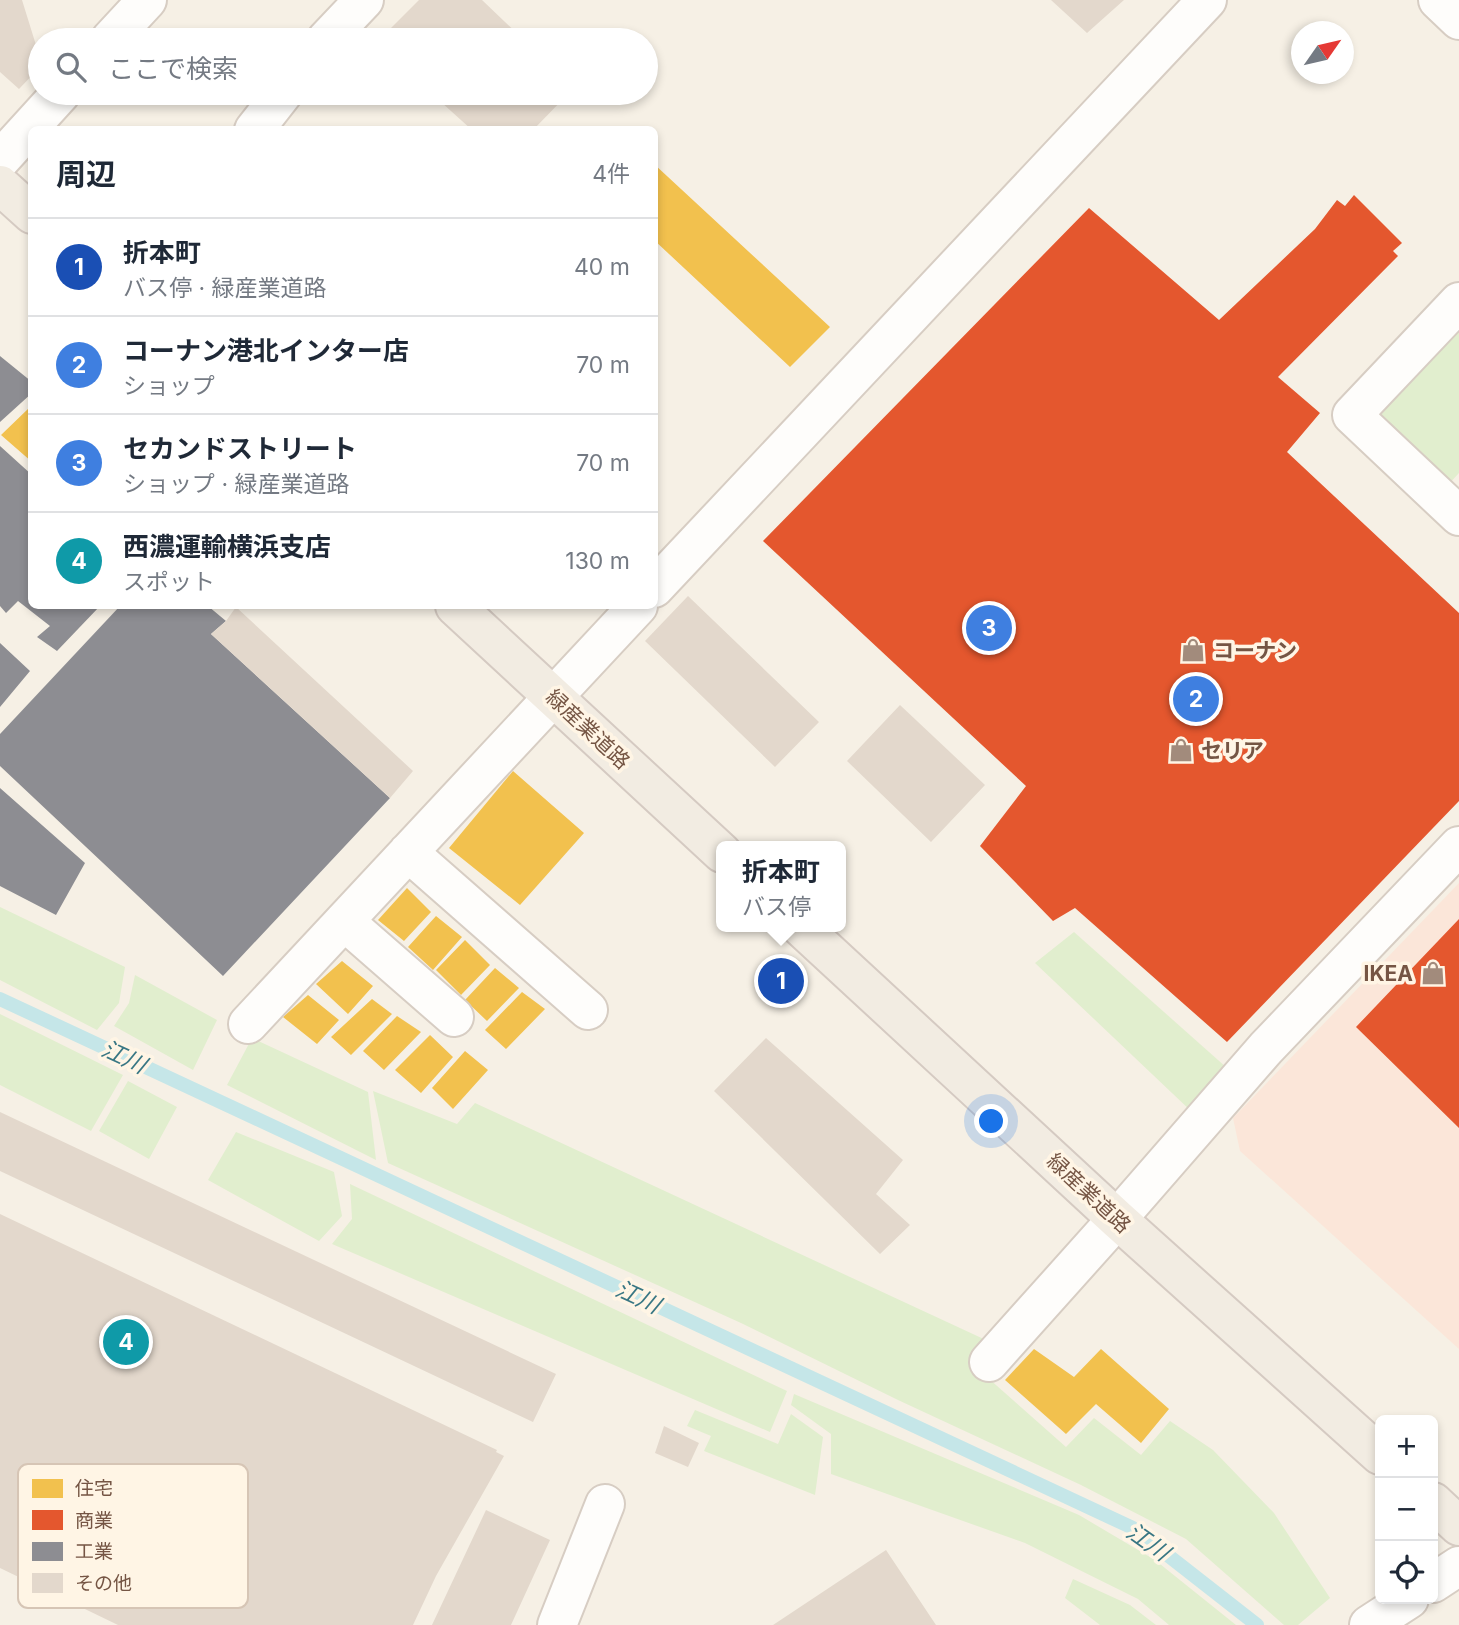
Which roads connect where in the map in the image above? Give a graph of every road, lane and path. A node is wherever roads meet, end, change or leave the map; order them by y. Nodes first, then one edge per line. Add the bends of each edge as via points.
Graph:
1 (147, 0) edge
2 (364, 0) edge
3 (1207, 0) edge
4 (1438, 0) edge
5 (1459, 20) edge
6 (121, 28) edge
7 (337, 28) edge
8 (50, 105) edge
9 (274, 105) edge
10 (31, 126) edge
11 (257, 126) edge
12 (28, 129) edge
13 (0, 160) edge
14 (0, 185) edge
15 (28, 210) edge
16 (1459, 302) edge
17 (1459, 516) edge
18 (658, 584) edge
19 (458, 609) edge
20 (635, 609) edge
21 (553, 696) junction
22 (1459, 846) edge
23 (716, 847) edge
24 (408, 852) junction
25 (344, 921) junction
26 (807, 932) edge
27 (588, 1010) dead end
28 (454, 1017) dead end
29 (248, 1024) dead end
30 (1117, 1219) junction
31 (989, 1362) dead end
32 (1375, 1451) edge
33 (605, 1504) dead end
34 (1438, 1507) edge
35 (1459, 1526) edge
36 (1459, 1566) edge
37 (1438, 1580) edge
38 (1401, 1604) edge
39 (557, 1625) edge
40 (1369, 1625) edge

1 - 6 street
2 - 7 street
3 - 18 street
4 - 5 street
8 - 10 street
9 - 11 street
12 - 13 street
14 - 15 main road
16 - 17 street via 1352,415
19 - 21 main road, 緑産業道路
20 - 21 street
21 - 23 main road, 緑産業道路
21 - 24 street
22 - 30 street via 1266,1048
24 - 25 street
24 - 27 street
25 - 28 street
25 - 29 street
26 - 30 main road, 緑産業道路
30 - 31 street
30 - 32 main road, 緑産業道路
33 - 39 street
34 - 35 main road
36 - 37 street
38 - 40 street

